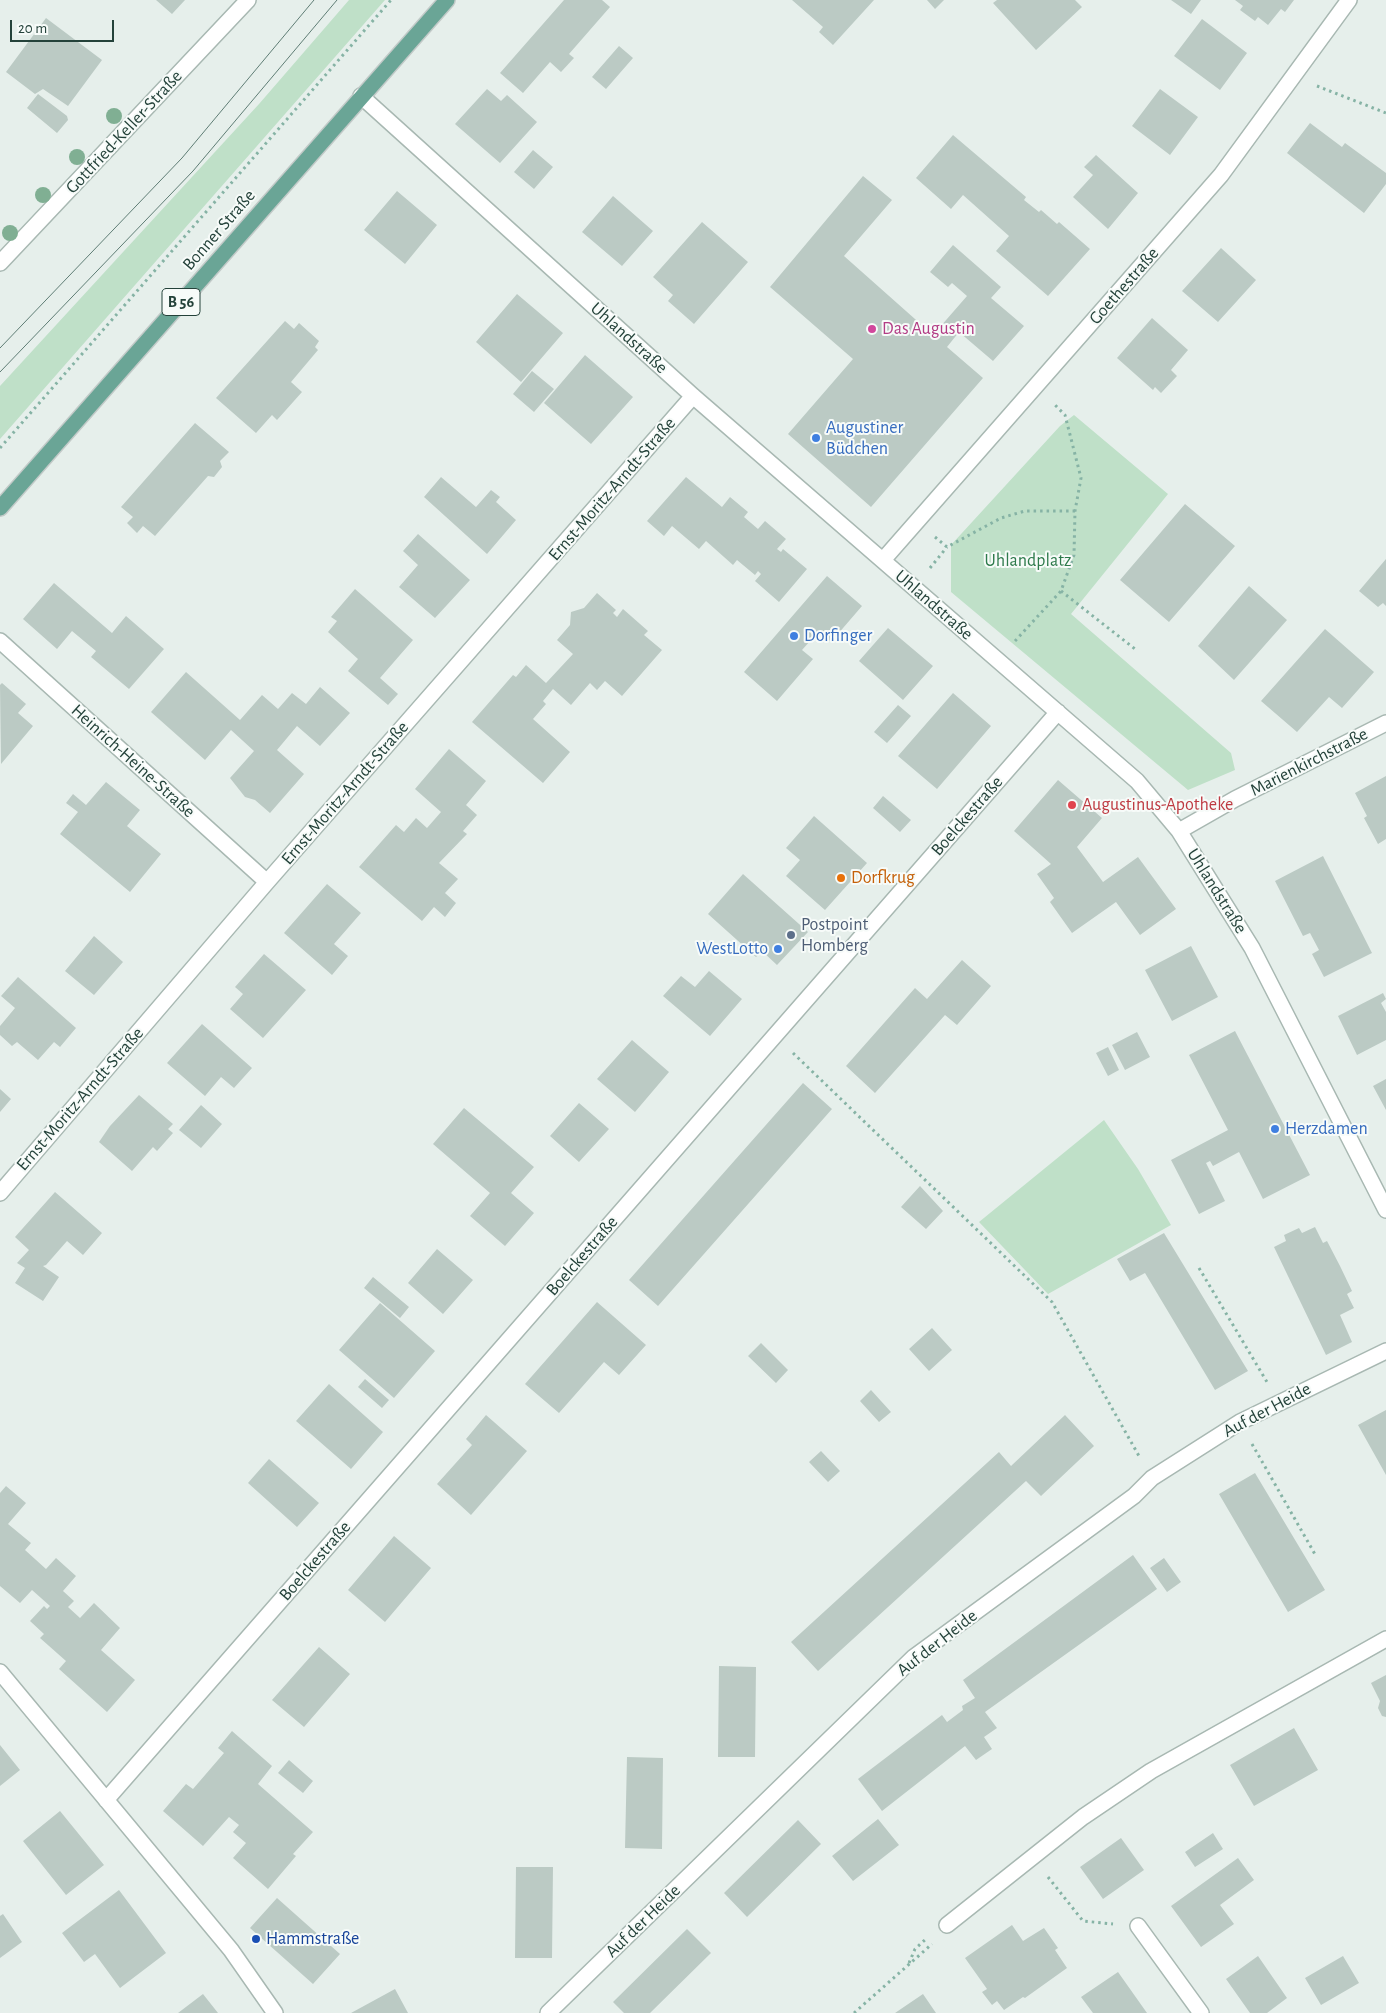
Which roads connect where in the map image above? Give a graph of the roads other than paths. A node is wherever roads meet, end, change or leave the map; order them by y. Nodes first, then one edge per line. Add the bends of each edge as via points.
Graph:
1 (248, 0) edge
2 (447, 0) edge
3 (1349, 0) edge
4 (361, 96) junction
5 (0, 263) edge
6 (693, 396) junction
7 (0, 508) edge
8 (883, 560) junction
9 (0, 640) edge
10 (1058, 712) junction
11 (1386, 723) edge
12 (1179, 832) junction
13 (267, 882) junction
14 (0, 1193) edge
15 (1386, 1210) edge
16 (1386, 1351) edge
17 (1386, 1639) edge
18 (0, 1672) edge
19 (106, 1800) junction
20 (947, 1925) dead end
21 (1138, 1926) road end
22 (275, 2013) edge
23 (548, 2013) edge
24 (1201, 2013) edge

1 - 5 street, Gottfried-Keller-Straße
2 - 4 main road, Bonner Straße / B 56
3 - 8 street, Goethestraße via 1221,175
4 - 6 street, Uhlandstraße
4 - 7 main road, Bonner Straße / B 56
6 - 8 street, Uhlandstraße
6 - 13 street, Ernst-Moritz-Arndt-Straße
8 - 10 street, Uhlandstraße
9 - 13 street, Heinrich-Heine-Straße
10 - 12 street, Uhlandstraße via 1136,780
10 - 19 street, Boelckestraße
11 - 12 street, Marienkirchstraße via 1235,799
12 - 15 street, Uhlandstraße via 1252,948
13 - 14 street, Ernst-Moritz-Arndt-Straße
16 - 23 street, Auf der Heide via 1240,1422 1152,1478 1134,1496 914,1657
17 - 20 street via 1151,1771 1083,1816
18 - 19 street
19 - 22 street via 231,1950
21 - 24 street

